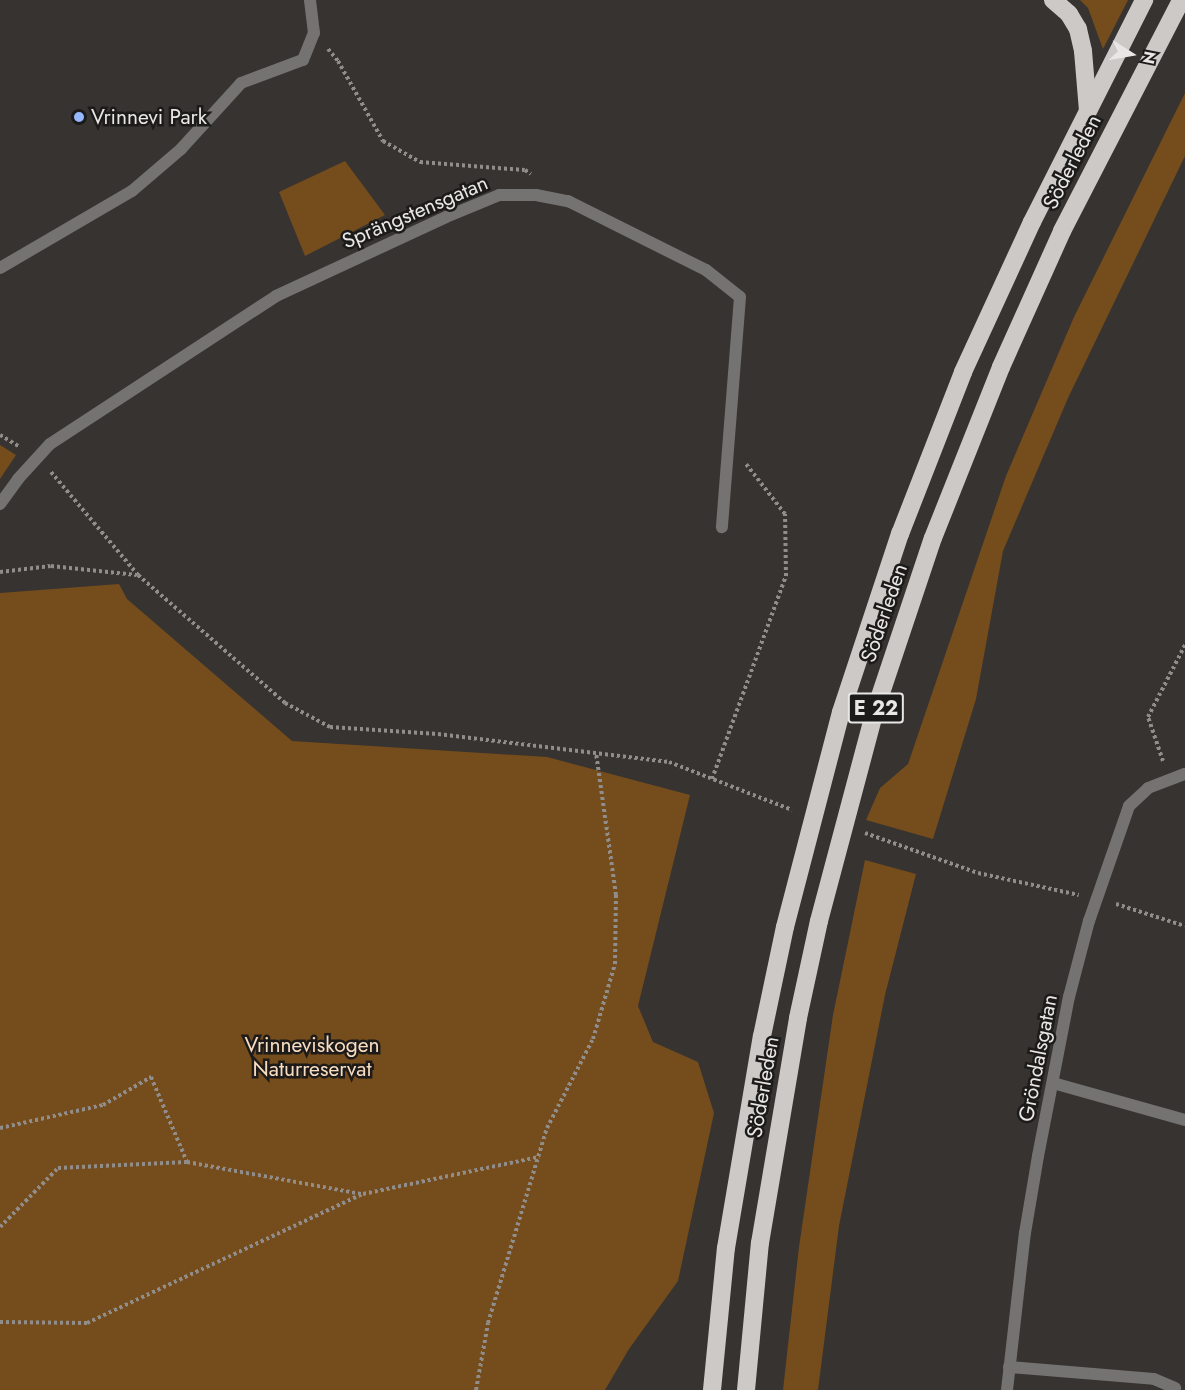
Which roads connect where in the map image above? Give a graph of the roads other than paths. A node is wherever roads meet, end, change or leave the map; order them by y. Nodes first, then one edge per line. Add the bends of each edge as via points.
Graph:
1 (310, 0) edge
2 (1053, 0) edge
3 (1144, 0) edge
4 (1181, 0) edge
5 (1088, 111) junction
6 (0, 268) edge
7 (0, 504) edge
8 (722, 527) dead end
9 (1185, 774) edge
10 (1053, 1083) junction
11 (1185, 1120) edge
12 (1009, 1367) junction
13 (1175, 1388) dead end
14 (712, 1390) edge
15 (746, 1390) edge
16 (1007, 1390) edge

1 - 6 street via 314,33 303,60 242,83 181,149 132,191
2 - 5 highway via 1078,29
3 - 5 highway, Söderleden / E 22
4 - 15 highway, Söderleden / E 22 via 1062,231 1001,367 933,538 875,711 819,921 792,1050 760,1243
5 - 14 highway, Söderleden / E 22 via 963,372 900,534 841,712 785,927 762,1036 726,1248
7 - 8 street, Sprängstensgatan via 50,444 276,296 499,195 536,195 568,201 706,270 740,297
9 - 10 street, Gröndalsgatan via 1148,788 1129,806 1096,899 1069,997
10 - 11 street
10 - 12 street, Gröndalsgatan via 1025,1233
12 - 13 street via 1154,1379
12 - 16 street, Gröndalsgatan

